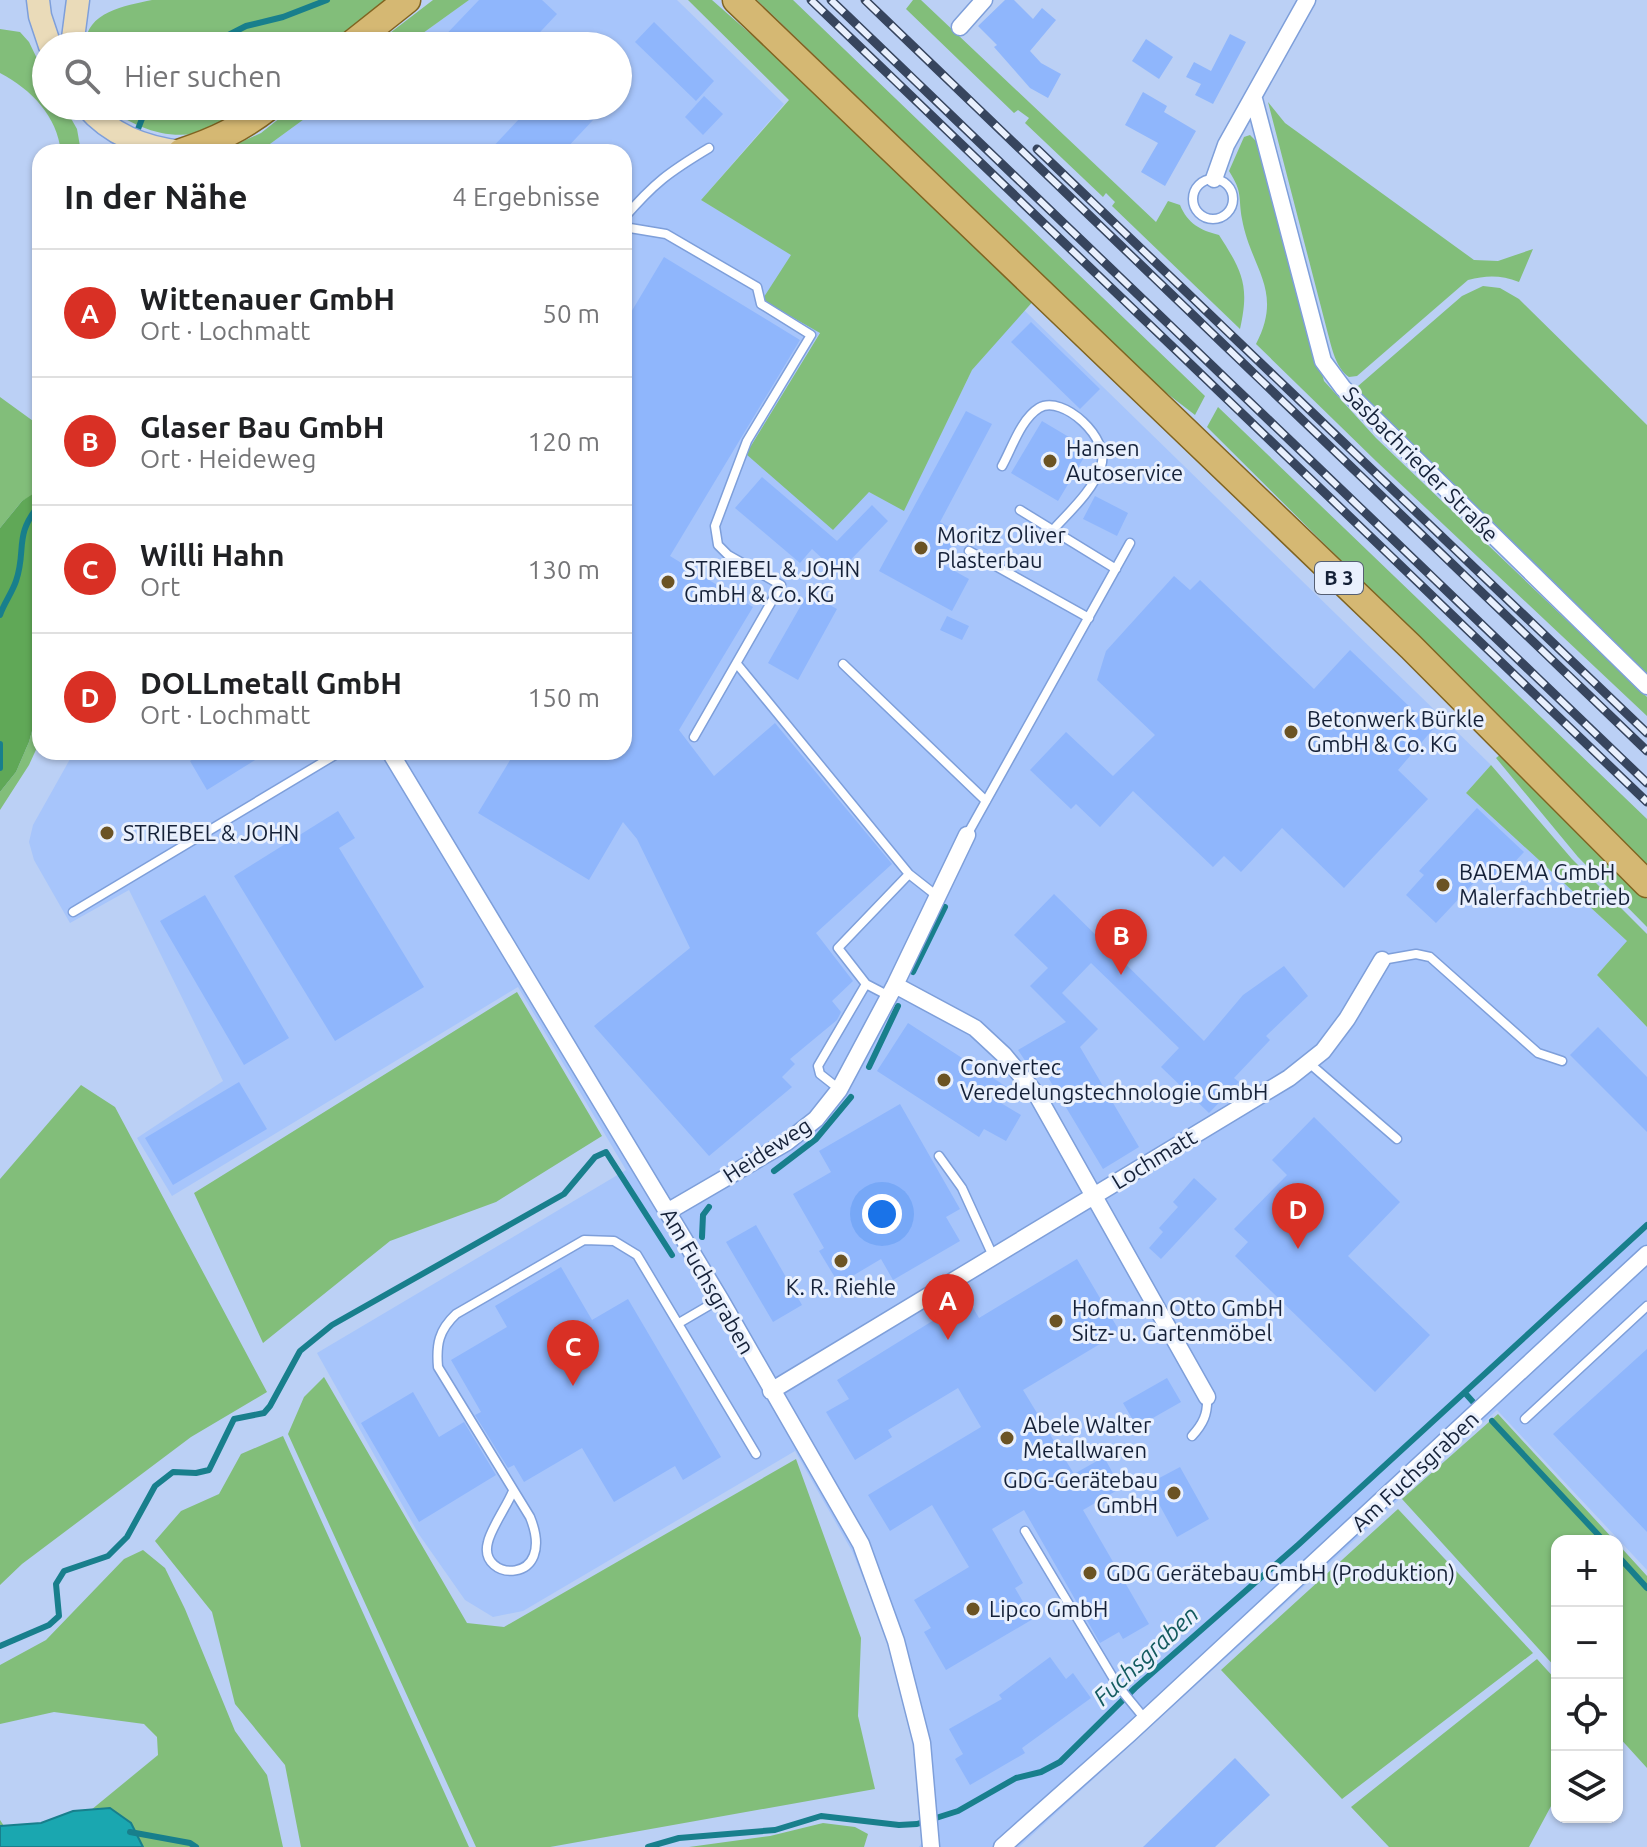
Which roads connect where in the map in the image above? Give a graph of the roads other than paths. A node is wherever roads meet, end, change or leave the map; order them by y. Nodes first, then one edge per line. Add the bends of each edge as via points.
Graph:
1 (38, 0) edge
2 (78, 0) edge
3 (407, 0) edge
4 (736, 0) edge
5 (984, 0) edge
6 (1307, 0) edge
7 (960, 27) dead end
8 (45, 32) edge
9 (74, 32) edge
10 (367, 32) edge
11 (1254, 99) junction
12 (98, 120) edge
13 (252, 120) edge
14 (145, 144) edge
15 (197, 144) edge
16 (709, 148) dead end
17 (1214, 179) junction
18 (632, 208) edge
19 (632, 228) edge
20 (1002, 466) dead end
21 (1020, 510) dead end
22 (1052, 531) junction
23 (1130, 543) dead end
24 (969, 551) dead end
25 (1116, 569) junction
26 (1089, 618) junction
27 (737, 664) junction
28 (843, 664) dead end
29 (1647, 686) edge
30 (694, 737) dead end
31 (327, 760) edge
32 (395, 760) edge
33 (986, 801) junction
34 (967, 835) joint
35 (909, 874) junction
36 (1647, 884) edge
37 (937, 896) junction
38 (73, 912) dead end
39 (1382, 960) joint
40 (866, 984) junction
41 (892, 991) junction
42 (1562, 1061) dead end
43 (1309, 1062) junction
44 (839, 1090) junction
45 (1397, 1139) dead end
46 (939, 1156) dead end
47 (1094, 1194) junction
48 (667, 1212) junction
49 (1647, 1254) edge
50 (993, 1256) junction
51 (720, 1299) junction
52 (1647, 1306) edge
53 (679, 1323) junction
54 (771, 1391) junction
55 (1207, 1397) joint
56 (1525, 1419) dead end
57 (1192, 1436) dead end
58 (756, 1454) dead end
59 (513, 1491) junction
60 (1025, 1531) dead end
61 (1145, 1719) junction
62 (934, 1842) edge
63 (1002, 1847) edge

1 - 8 street
2 - 9 street
3 - 10 main road
4 - 36 main road, B 3 via 1411,647
5 - 7 street
6 - 11 street
11 - 17 street via 1226,145
11 - 29 street, Sasbachrieder Straße via 1323,361 1343,388
12 - 14 street
13 - 15 main road via 215,141
16 - 18 lane via 665,174
17 - 17 lane via 1200,184 1193,198 1199,213 1212,219 1227,214 1233,200 1228,186
19 - 27 lane via 666,234 757,287 761,304 811,335 747,441 715,526 718,545 728,555 781,585
20 - 22 lane via 1025,422 1047,405 1059,407 1096,434 1102,464
21 - 22 lane
22 - 25 lane
23 - 25 lane
24 - 26 lane
25 - 26 lane
26 - 33 lane
27 - 30 lane
27 - 35 lane
28 - 33 lane
31 - 38 lane
32 - 48 street, Am Fuchsgraben
33 - 34 lane
34 - 37 street, Heideweg
35 - 37 lane
35 - 40 lane via 838,948
37 - 41 street, Heideweg
39 - 42 lane via 1430,957 1538,1053
39 - 43 street, Lochmatt via 1347,1019
40 - 41 lane
40 - 44 lane via 818,1066
41 - 44 street, Heideweg
41 - 47 street via 975,1028 1004,1055 1037,1095
43 - 45 lane
43 - 47 street, Lochmatt
44 - 48 street, Heideweg via 816,1119 787,1142
46 - 50 lane via 962,1188
47 - 50 street, Lochmatt
47 - 55 street, Lochmatt
48 - 51 street, Am Fuchsgraben
49 - 61 street, Am Fuchsgraben
50 - 54 street, Lochmatt
51 - 53 lane
51 - 54 street, Am Fuchsgraben
52 - 56 lane
53 - 58 lane
53 - 59 lane via 637,1255 600,1239 573,1246 445,1324 436,1351 438,1367
54 - 62 street, Am Fuchsgraben via 861,1544 896,1641 922,1743
55 - 57 lane via 1202,1425
59 - 59 lane via 537,1534 535,1556 526,1567 511,1572 496,1567 487,1543
60 - 61 lane via 1118,1686
61 - 63 street, Am Fuchsgraben

